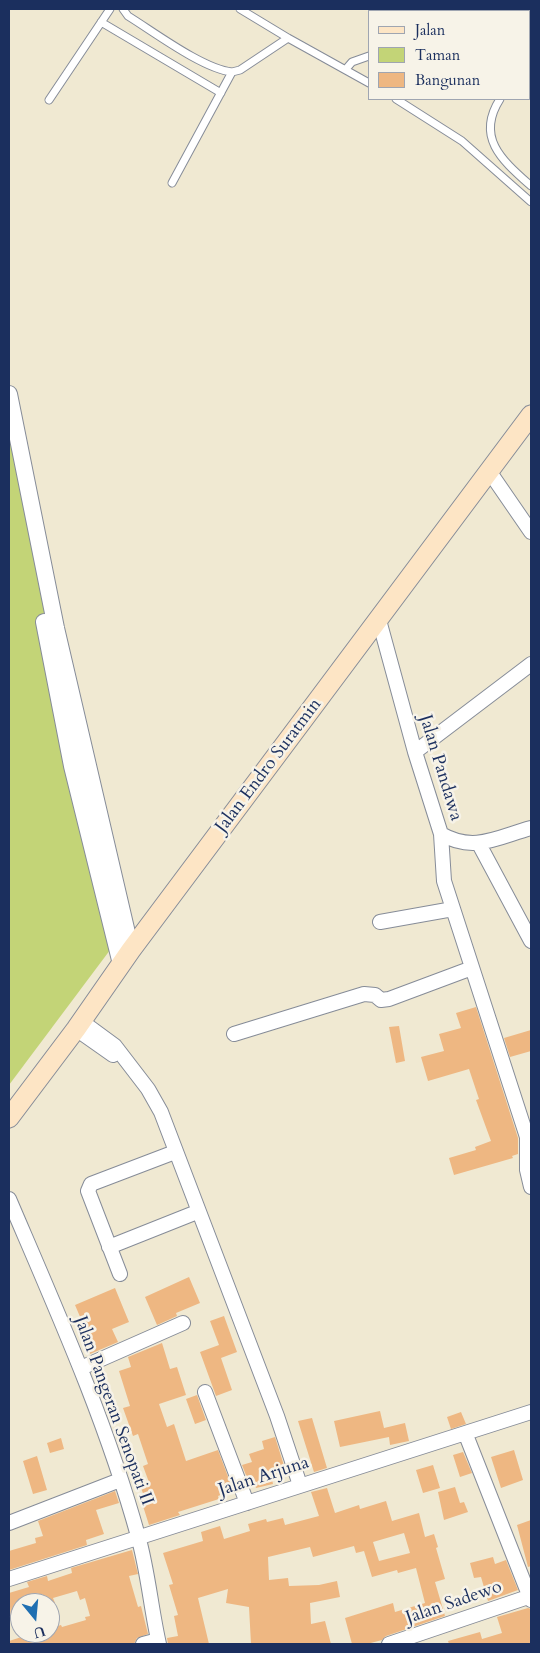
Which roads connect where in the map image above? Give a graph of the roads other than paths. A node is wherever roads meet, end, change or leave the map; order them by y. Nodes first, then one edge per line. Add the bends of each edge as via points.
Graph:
1 (110, 9) edge
2 (123, 9) edge
3 (240, 9) edge
4 (101, 22) junction
5 (288, 38) junction
6 (368, 56) edge
7 (346, 70) junction
8 (232, 72) junction
9 (368, 82) edge
10 (222, 93) junction
11 (49, 100) dead end
12 (398, 100) edge
13 (499, 100) edge
14 (172, 183) dead end
15 (531, 186) edge
16 (531, 202) edge
17 (9, 394) edge
18 (531, 416) edge
19 (9, 448) edge
20 (489, 471) junction
21 (531, 532) edge
22 (380, 620) junction
23 (531, 664) edge
24 (415, 752) junction
25 (531, 828) edge
26 (441, 834) junction
27 (479, 844) junction
28 (453, 909) junction
29 (380, 922) dead end
30 (531, 941) edge
31 (126, 957) junction
32 (472, 968) junction
33 (79, 1025) junction
34 (234, 1034) dead end
35 (9, 1118) edge
36 (529, 1136) edge
37 (175, 1152) junction
38 (531, 1186) edge
39 (9, 1199) edge
40 (198, 1212) junction
41 (109, 1246) junction
42 (120, 1274) dead end
43 (183, 1323) dead end
44 (81, 1368) junction
45 (205, 1392) dead end
46 (531, 1412) edge
47 (466, 1434) junction
48 (120, 1480) junction
49 (300, 1486) junction
50 (247, 1502) junction
51 (9, 1523) edge
52 (139, 1537) junction
53 (9, 1580) edge
54 (531, 1597) edge
55 (158, 1642) edge
56 (143, 1644) edge
57 (389, 1644) edge

1 - 4 lane
2 - 8 lane via 128,16 202,61 222,71
3 - 5 lane
4 - 10 lane
4 - 11 lane
5 - 7 lane
5 - 8 lane
6 - 7 lane via 352,62
7 - 9 lane
8 - 10 lane
10 - 14 lane
12 - 16 lane via 462,142
13 - 15 lane via 489,118 492,140 508,165
17 - 31 street
18 - 20 main road, Jalan Endro Suratmin
19 - 31 street via 72,766
20 - 21 street
20 - 22 main road, Jalan Endro Suratmin
22 - 24 street, Jalan Pandawa
22 - 31 main road, Jalan Endro Suratmin
23 - 24 street
24 - 26 street, Jalan Pandawa
25 - 27 street, Jalan Pandawa
26 - 27 street, Jalan Pandawa via 461,843
26 - 28 street via 444,881
27 - 30 street
28 - 29 street
28 - 32 street
31 - 33 main road, Jalan Endro Suratmin
32 - 34 street via 389,999 381,1000 375,994 364,994
32 - 36 street
33 - 35 main road, Jalan Endro Suratmin
33 - 37 street via 108,1053 127,1063 148,1089 161,1112
36 - 38 street via 527,1170
37 - 40 street
37 - 41 street via 89,1187
39 - 44 street, Jalan Pangeran Senopati II
40 - 41 street
40 - 49 street via 277,1416
41 - 42 street
43 - 44 street
44 - 48 street, Jalan Pangeran Senopati II
45 - 50 street
46 - 47 street, Jalan Arjuna
47 - 49 street, Jalan Arjuna
47 - 54 street
48 - 51 street
48 - 52 street, Jalan Pangeran Senopati II
49 - 50 street, Jalan Arjuna
50 - 52 street, Jalan Arjuna
52 - 53 street, Jalan Arjuna
52 - 55 street, Jalan Pangeran Senopati II
54 - 57 street, Jalan Sadewo
55 - 56 street

